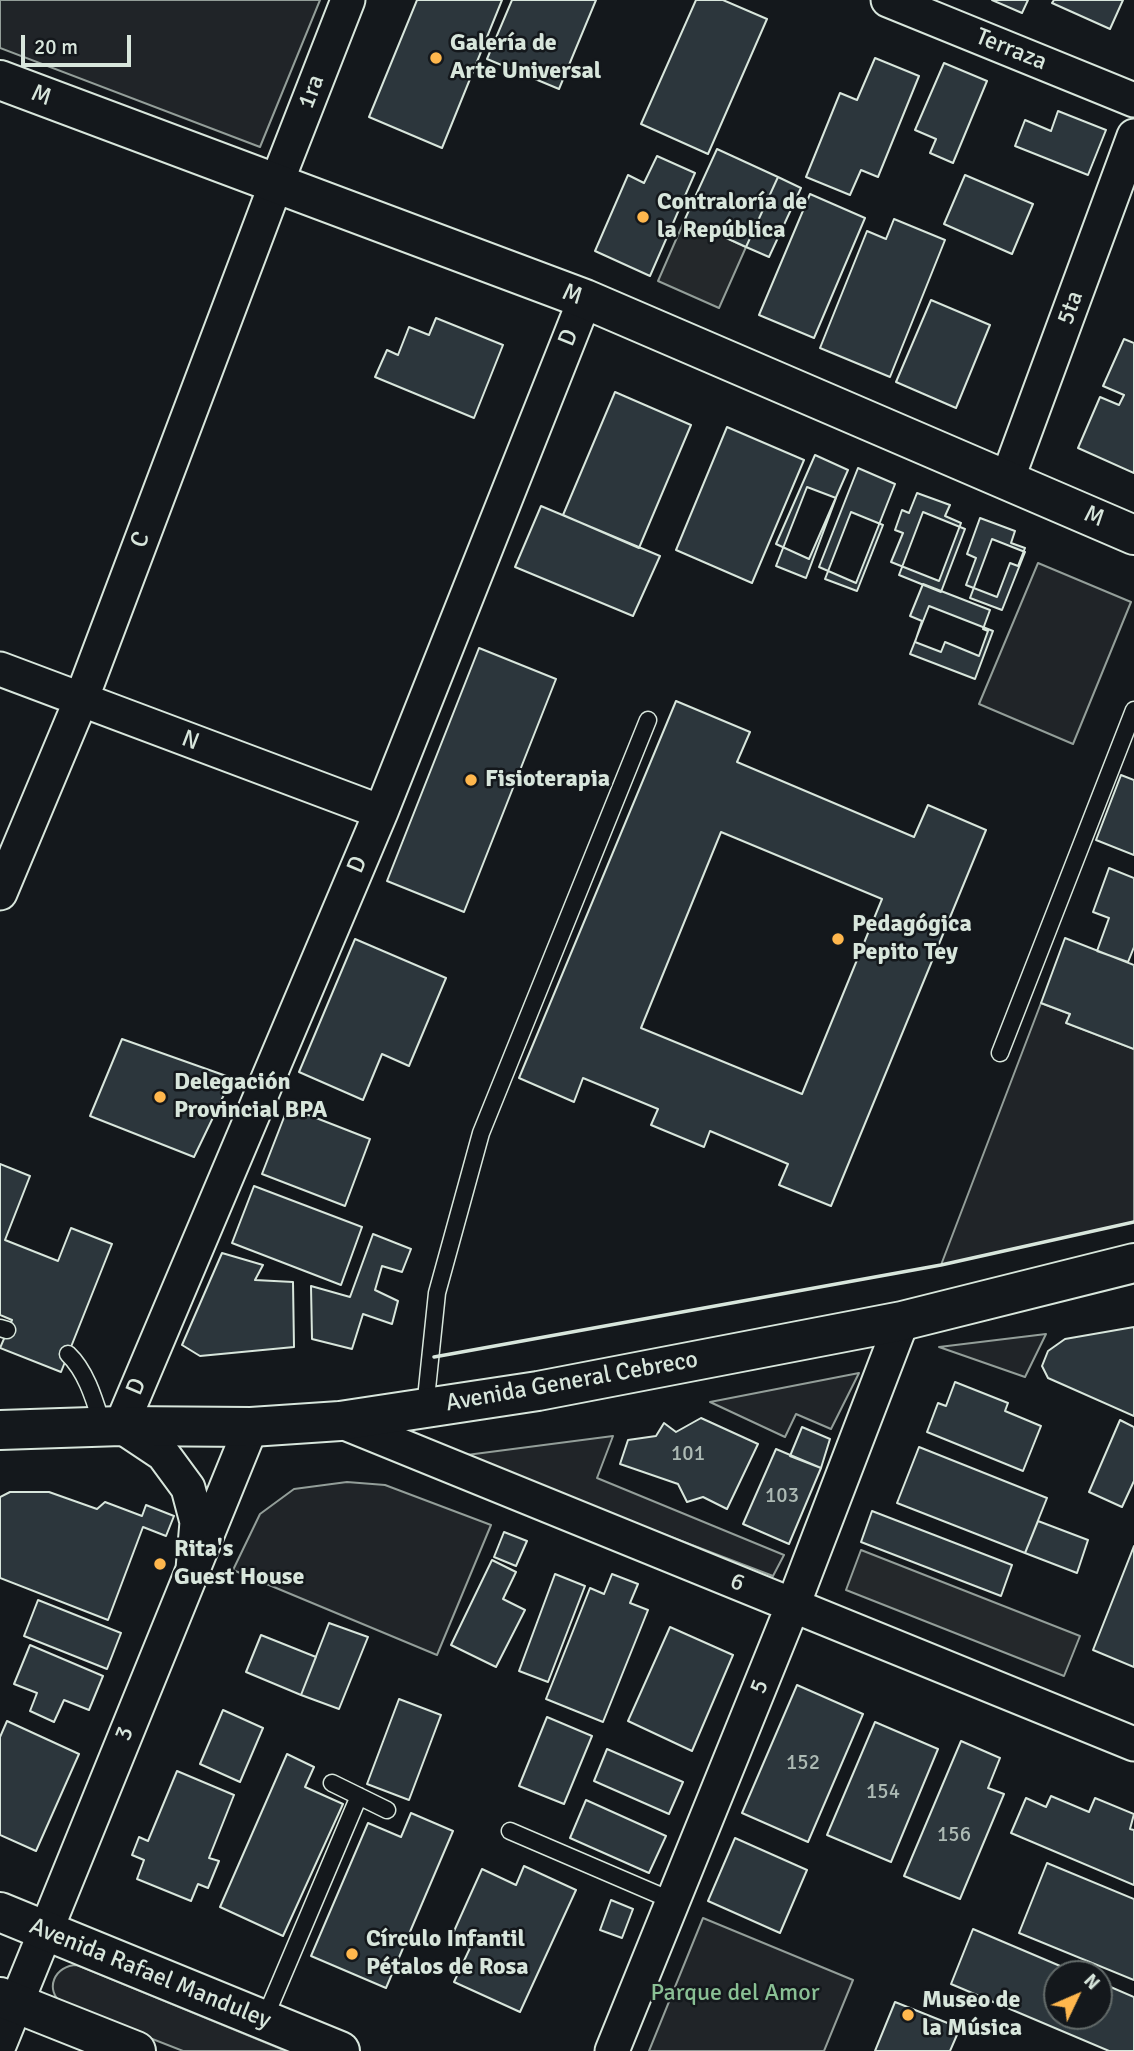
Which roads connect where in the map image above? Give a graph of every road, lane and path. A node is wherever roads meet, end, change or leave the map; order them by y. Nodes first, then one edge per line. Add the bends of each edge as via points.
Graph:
1 (348, 0) edge
2 (888, 0) edge
3 (0, 80) edge
4 (1134, 100) edge
5 (1134, 136) edge
6 (276, 184) junction
7 (585, 299) junction
8 (1007, 480) junction
9 (1134, 535) edge
10 (0, 669) edge
11 (81, 699) junction
12 (1134, 710) edge
13 (648, 720) dead end
14 (381, 812) junction
15 (0, 893) edge
16 (1000, 1053) dead end
17 (1134, 1263) edge
18 (902, 1321) junction
19 (68, 1354) dead end
20 (425, 1408) junction
21 (340, 1421) junction
22 (112, 1426) junction
23 (251, 1427) junction
24 (0, 1430) edge
25 (192, 1569) junction
26 (793, 1605) junction
27 (1134, 1744) edge
28 (332, 1783) dead end
29 (359, 1796) junction
30 (387, 1810) dead end
31 (510, 1831) dead end
32 (673, 1901) junction
33 (0, 1912) edge
34 (45, 1931) junction
35 (8, 2000) edge
36 (264, 2020) junction
37 (0, 2043) edge
38 (136, 2051) edge
39 (340, 2051) edge
40 (612, 2051) edge

1 - 6 street, 1ra
2 - 4 street, Terraza
3 - 6 main road, M
5 - 8 street, 5ta
6 - 7 main road, M
6 - 11 street, C
7 - 8 main road, M
7 - 14 street, D
8 - 9 main road, M
10 - 11 street, N
11 - 14 street, N
11 - 15 street, C
12 - 16 lane
13 - 20 lane via 481,1133 437,1293
14 - 22 street, D
17 - 18 main road, Avenida General Cebreco
18 - 20 main road, Avenida General Cebreco via 538,1391
18 - 26 street, 5
19 - 22 lane via 77,1362
20 - 21 main road, Avenida General Cebreco
21 - 23 main road, Avenida General Cebreco
21 - 26 street, 6
22 - 23 main road, Avenida General Cebreco
22 - 24 main road, Avenida General Cebreco
22 - 25 street via 163,1454 188,1488 197,1522
23 - 25 street, 3
25 - 34 street, 3
26 - 27 street, 6
26 - 32 street, 5
28 - 29 lane
29 - 30 lane
29 - 36 lane
31 - 32 lane
32 - 40 street, 5
33 - 34 main road, Avenida Rafael Manduley
34 - 35 street, 3
34 - 36 main road, Avenida Rafael Manduley
35 - 37 street, 3
35 - 38 main road
36 - 39 main road, Avenida Rafael Manduley

